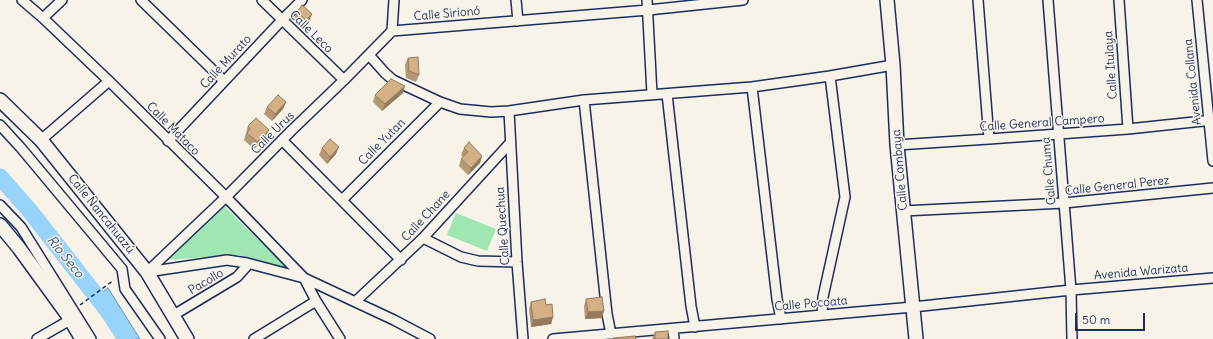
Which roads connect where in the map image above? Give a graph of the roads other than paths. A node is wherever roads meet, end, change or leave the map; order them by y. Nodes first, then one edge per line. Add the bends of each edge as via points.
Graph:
1 (22, 0) edge
2 (62, 0) edge
3 (141, 0) edge
4 (262, 0) edge
5 (302, 0) edge
6 (394, 0) edge
7 (516, 0) edge
8 (647, 0) edge
9 (744, 0) edge
10 (887, 0) edge
11 (978, 0) edge
12 (1048, 0) edge
13 (1119, 0) edge
14 (1197, 0) edge
15 (648, 10) junction
16 (43, 18) junction
17 (282, 20) junction
18 (518, 20) junction
19 (392, 31) junction
20 (369, 55) junction
21 (893, 65) junction
22 (830, 76) junction
23 (344, 80) junction
24 (109, 81) junction
25 (224, 81) junction
26 (752, 87) junction
27 (652, 94) junction
28 (667, 94) junction
29 (0, 100) edge
30 (584, 100) junction
31 (440, 102) junction
32 (509, 111) junction
33 (1211, 120) edge
34 (0, 125) edge
35 (1128, 129) junction
36 (1058, 134) junction
37 (989, 139) junction
38 (41, 140) junction
39 (282, 140) junction
40 (168, 141) junction
41 (510, 143) junction
42 (897, 145) junction
43 (1213, 161) edge
44 (1213, 188) edge
45 (226, 197) junction
46 (342, 200) junction
47 (1064, 203) junction
48 (0, 206) edge
49 (903, 211) junction
50 (0, 225) edge
51 (423, 238) junction
52 (401, 260) junction
53 (517, 262) junction
54 (248, 263) junction
55 (147, 272) junction
56 (304, 278) junction
57 (1213, 278) edge
58 (1071, 290) junction
59 (316, 301) junction
60 (356, 302) junction
61 (913, 307) junction
62 (822, 315) junction
63 (172, 316) junction
64 (780, 319) junction
65 (70, 320) junction
66 (695, 327) junction
67 (673, 329) junction
68 (611, 334) junction
69 (36, 339) edge
70 (82, 339) edge
71 (91, 339) edge
72 (160, 339) edge
73 (187, 339) edge
74 (254, 339) edge
75 (340, 339) edge
76 (430, 339) edge
77 (523, 339) edge
78 (553, 339) edge
79 (674, 339) edge
80 (916, 339) edge
81 (1072, 339) edge

1 - 16 street, Calle Mataco
2 - 16 street
3 - 25 street
4 - 17 street, Calle Leco
5 - 17 street, Calle Murato
6 - 19 street
7 - 18 street
8 - 15 street
9 - 15 street, Calle Sirionó
10 - 21 street, Calle Combaya
11 - 37 street
12 - 36 street, Calle Chuma
13 - 35 street, Calle Itulaya
14 - 33 street, Avenida Collana
15 - 18 street, Calle Sirionó
15 - 27 street
16 - 24 street, Calle Mataco
17 - 23 street, Calle Leco
17 - 25 street, Calle Murato
18 - 19 street, Calle Sirionó
19 - 20 street, Calle Urus
20 - 23 street, Calle Urus
20 - 31 street via 393,80
21 - 22 street
21 - 42 street, Calle Combaya
22 - 26 street
22 - 62 street via 845,197 823,297
23 - 39 street, Calle Urus
24 - 38 street
24 - 40 street, Calle Mataco
25 - 40 street, Calle Murato
26 - 28 street
26 - 64 street
27 - 28 street
27 - 30 street
28 - 66 street
29 - 38 street, Calle Ñancahuazú
30 - 32 street
30 - 68 street
31 - 32 street via 460,109
31 - 46 street, Calle Yutan
32 - 41 street, Calle Quechua
33 - 35 street, Calle General Campero
33 - 43 street, Avenida Collana
34 - 72 street via 122,269 125,289
35 - 36 street, Calle General Campero
36 - 37 street, Calle General Campero
36 - 47 street, Calle Chuma
37 - 42 street, Calle General Campero
38 - 55 street, Calle Ñancahuazú
39 - 45 street, Calle Urus
39 - 46 street
40 - 45 street, Calle Mataco
41 - 51 street, Calle Chane
41 - 53 street, Calle Quechua
42 - 49 street, Calle Combaya
44 - 47 street, Calle General Perez
45 - 55 street, Calle Urus
45 - 56 street, Calle Mataco
46 - 52 street
47 - 49 street, Calle General Perez
47 - 58 street, Calle Chuma
48 - 71 street via 21,227
49 - 61 street, Calle Combaya
50 - 65 street
51 - 52 street, Calle Chane
51 - 53 street via 461,257 478,261
52 - 60 street, Calle Chane
53 - 77 street, Calle Quechua
54 - 55 street via 227,260
54 - 56 street
54 - 63 street, Pacollo via 238,277
55 - 63 street, Calle Ñancahuazú
56 - 59 street
56 - 60 street
57 - 58 street, Avenida Warizata
58 - 61 street, Calle Pocoata
58 - 81 street, Calle Chuma
59 - 74 street
59 - 75 street
60 - 76 street
61 - 62 street, Calle Pocoata
61 - 80 street, Calle Combaya
62 - 64 street, Calle Pocoata
63 - 73 street, Calle Ñancahuazú
64 - 66 street, Calle Pocoata
65 - 69 street
65 - 70 street
66 - 67 street, Calle Pocoata
67 - 68 street, Calle Pocoata
67 - 79 street
68 - 78 street, Calle Pocoata

